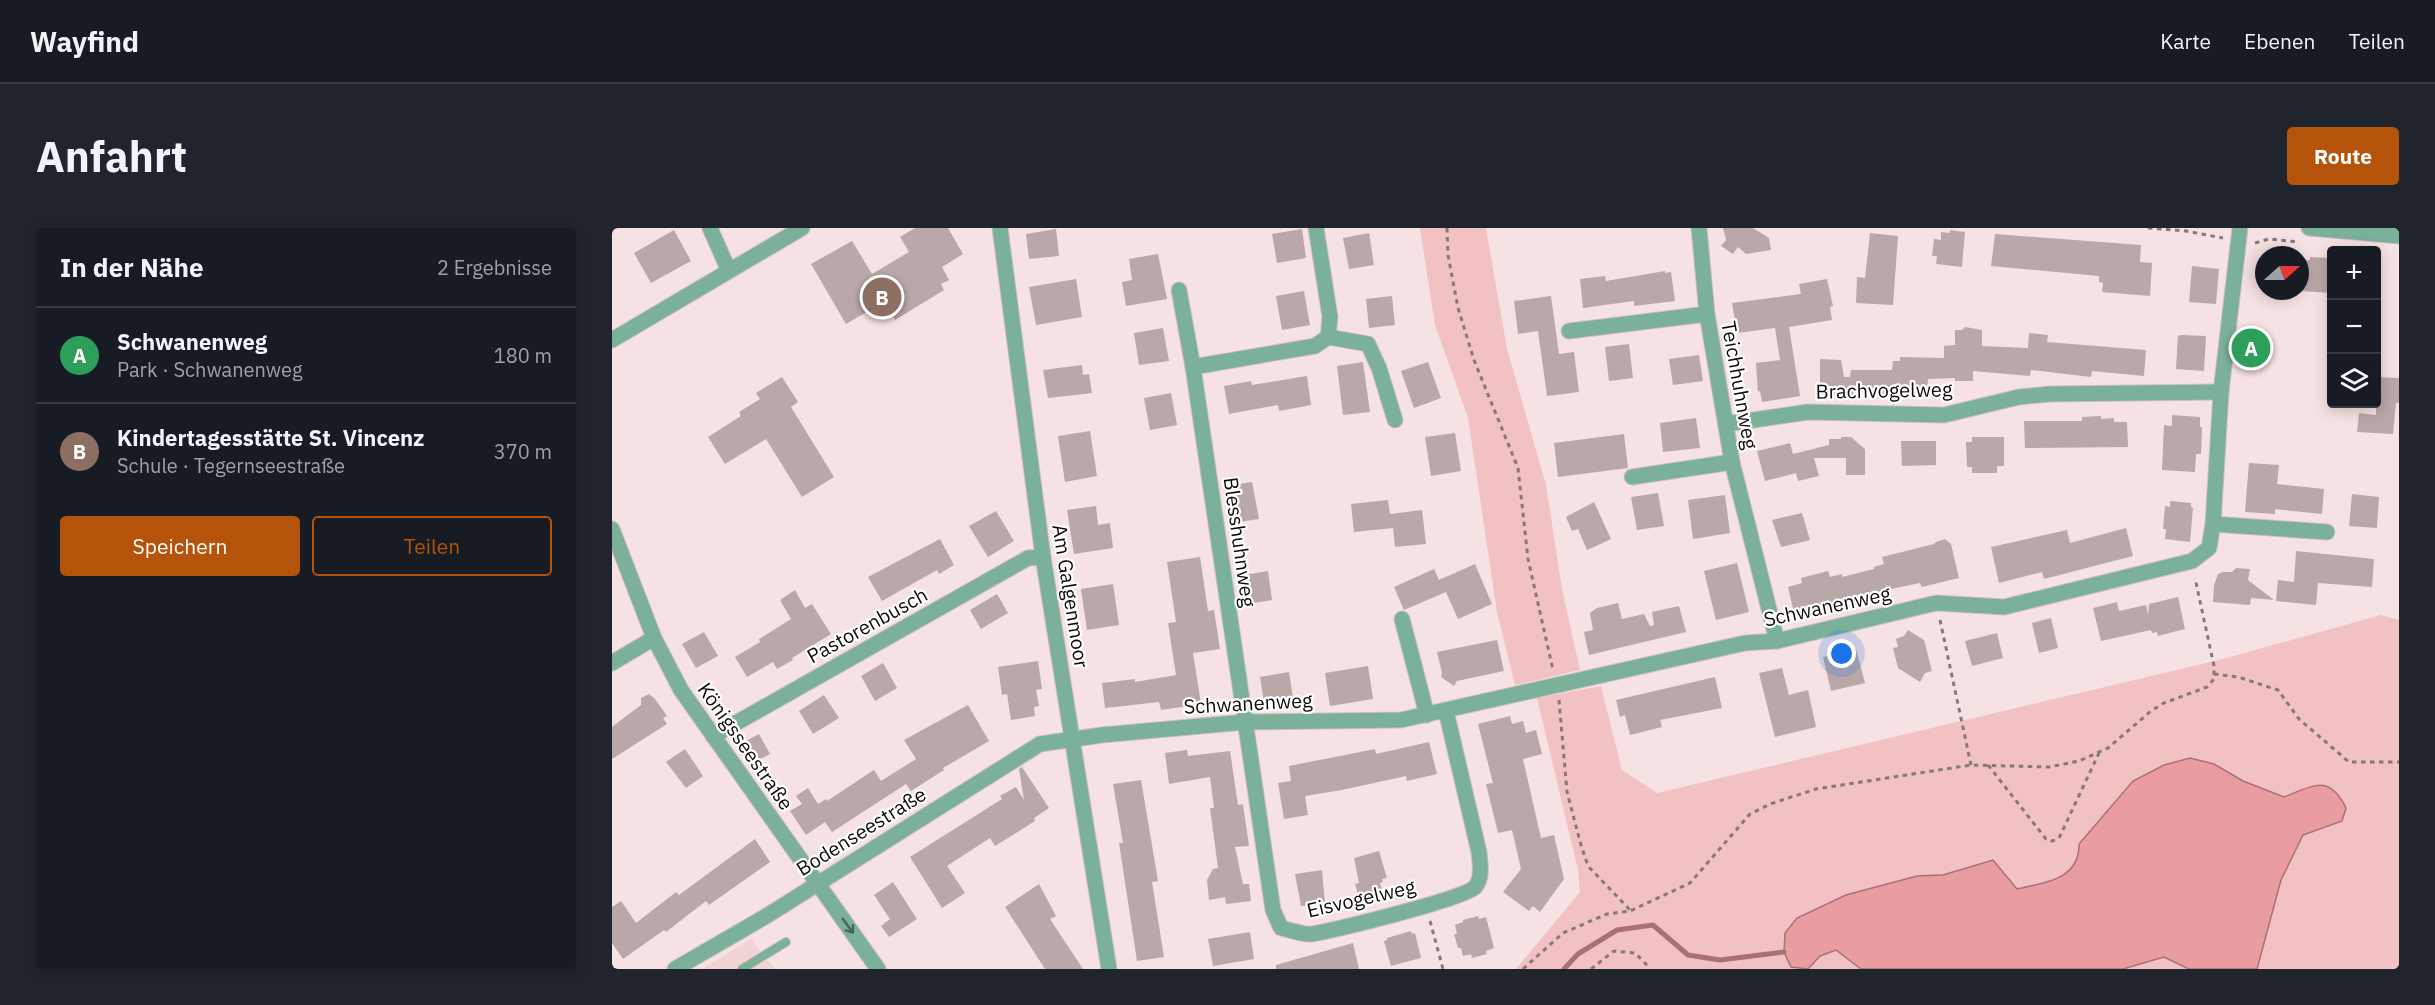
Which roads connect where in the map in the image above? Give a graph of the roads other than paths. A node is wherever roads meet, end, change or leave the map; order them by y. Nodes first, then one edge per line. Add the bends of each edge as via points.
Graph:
1 (710, 228) edge
2 (802, 228) edge
3 (999, 228) edge
4 (1316, 228) edge
5 (1699, 228) edge
6 (2240, 228) edge
7 (2309, 228) edge
8 (2399, 236) edge
9 (729, 271) junction
10 (1179, 290) dead end
11 (1707, 314) junction
12 (1569, 331) dead end
13 (1328, 337) junction
14 (612, 340) edge
15 (1193, 368) junction
16 (2221, 392) junction
17 (1395, 420) dead end
18 (1726, 424) junction
19 (1732, 462) junction
20 (1632, 477) dead end
21 (2213, 524) junction
22 (612, 530) edge
23 (2326, 532) dead end
24 (1043, 557) junction
25 (1402, 619) dead end
26 (654, 638) junction
27 (1777, 641) junction
28 (612, 663) edge
29 (1446, 711) junction
30 (1426, 715) junction
31 (1245, 722) junction
32 (713, 736) junction
33 (1072, 739) junction
34 (817, 883) junction
35 (786, 942) dead end
36 (675, 969) edge
37 (741, 969) edge
38 (879, 969) edge
39 (1109, 969) edge

1 - 9 street
2 - 9 street
3 - 24 street, Am Galgenmoor
4 - 13 street via 1330,317
5 - 11 street, Teichhuhnweg
6 - 16 street
7 - 8 street
9 - 14 street
10 - 15 street, Blesshuhnweg
11 - 12 street, Teichhuhnweg
11 - 18 street, Teichhuhnweg
13 - 15 street via 1315,346
13 - 17 street via 1368,344
15 - 31 street, Blesshuhnweg
16 - 18 street, Brachvogelweg via 2050,394 2019,397 1944,415 1808,412
16 - 21 street
18 - 19 street, Teichhuhnweg
19 - 20 street, Teichhuhnweg
19 - 27 street, Teichhuhnweg
21 - 23 street
21 - 27 street, Schwanenweg via 2209,548 2192,561 2004,607 1936,603
22 - 26 street, Königsseestraße
24 - 32 street, Pastorenbusch via 1028,558
24 - 33 street, Am Galgenmoor
25 - 30 street
26 - 28 street
26 - 32 street, Königsseestraße via 681,690
27 - 29 street, Schwanenweg via 1745,643
29 - 30 street, Schwanenweg
29 - 31 street, Eisvogelweg via 1481,870 1477,886 1426,906 1309,934 1281,928 1274,910
30 - 31 street, Schwanenweg via 1401,720
31 - 33 street, Schwanenweg
32 - 34 street, Königsseestraße
33 - 34 street, Bodenseestraße via 1040,744
33 - 39 street, Am Galgenmoor
34 - 36 street, Bodenseestraße
34 -> 38 street, Königsseestraße
35 - 37 lane

